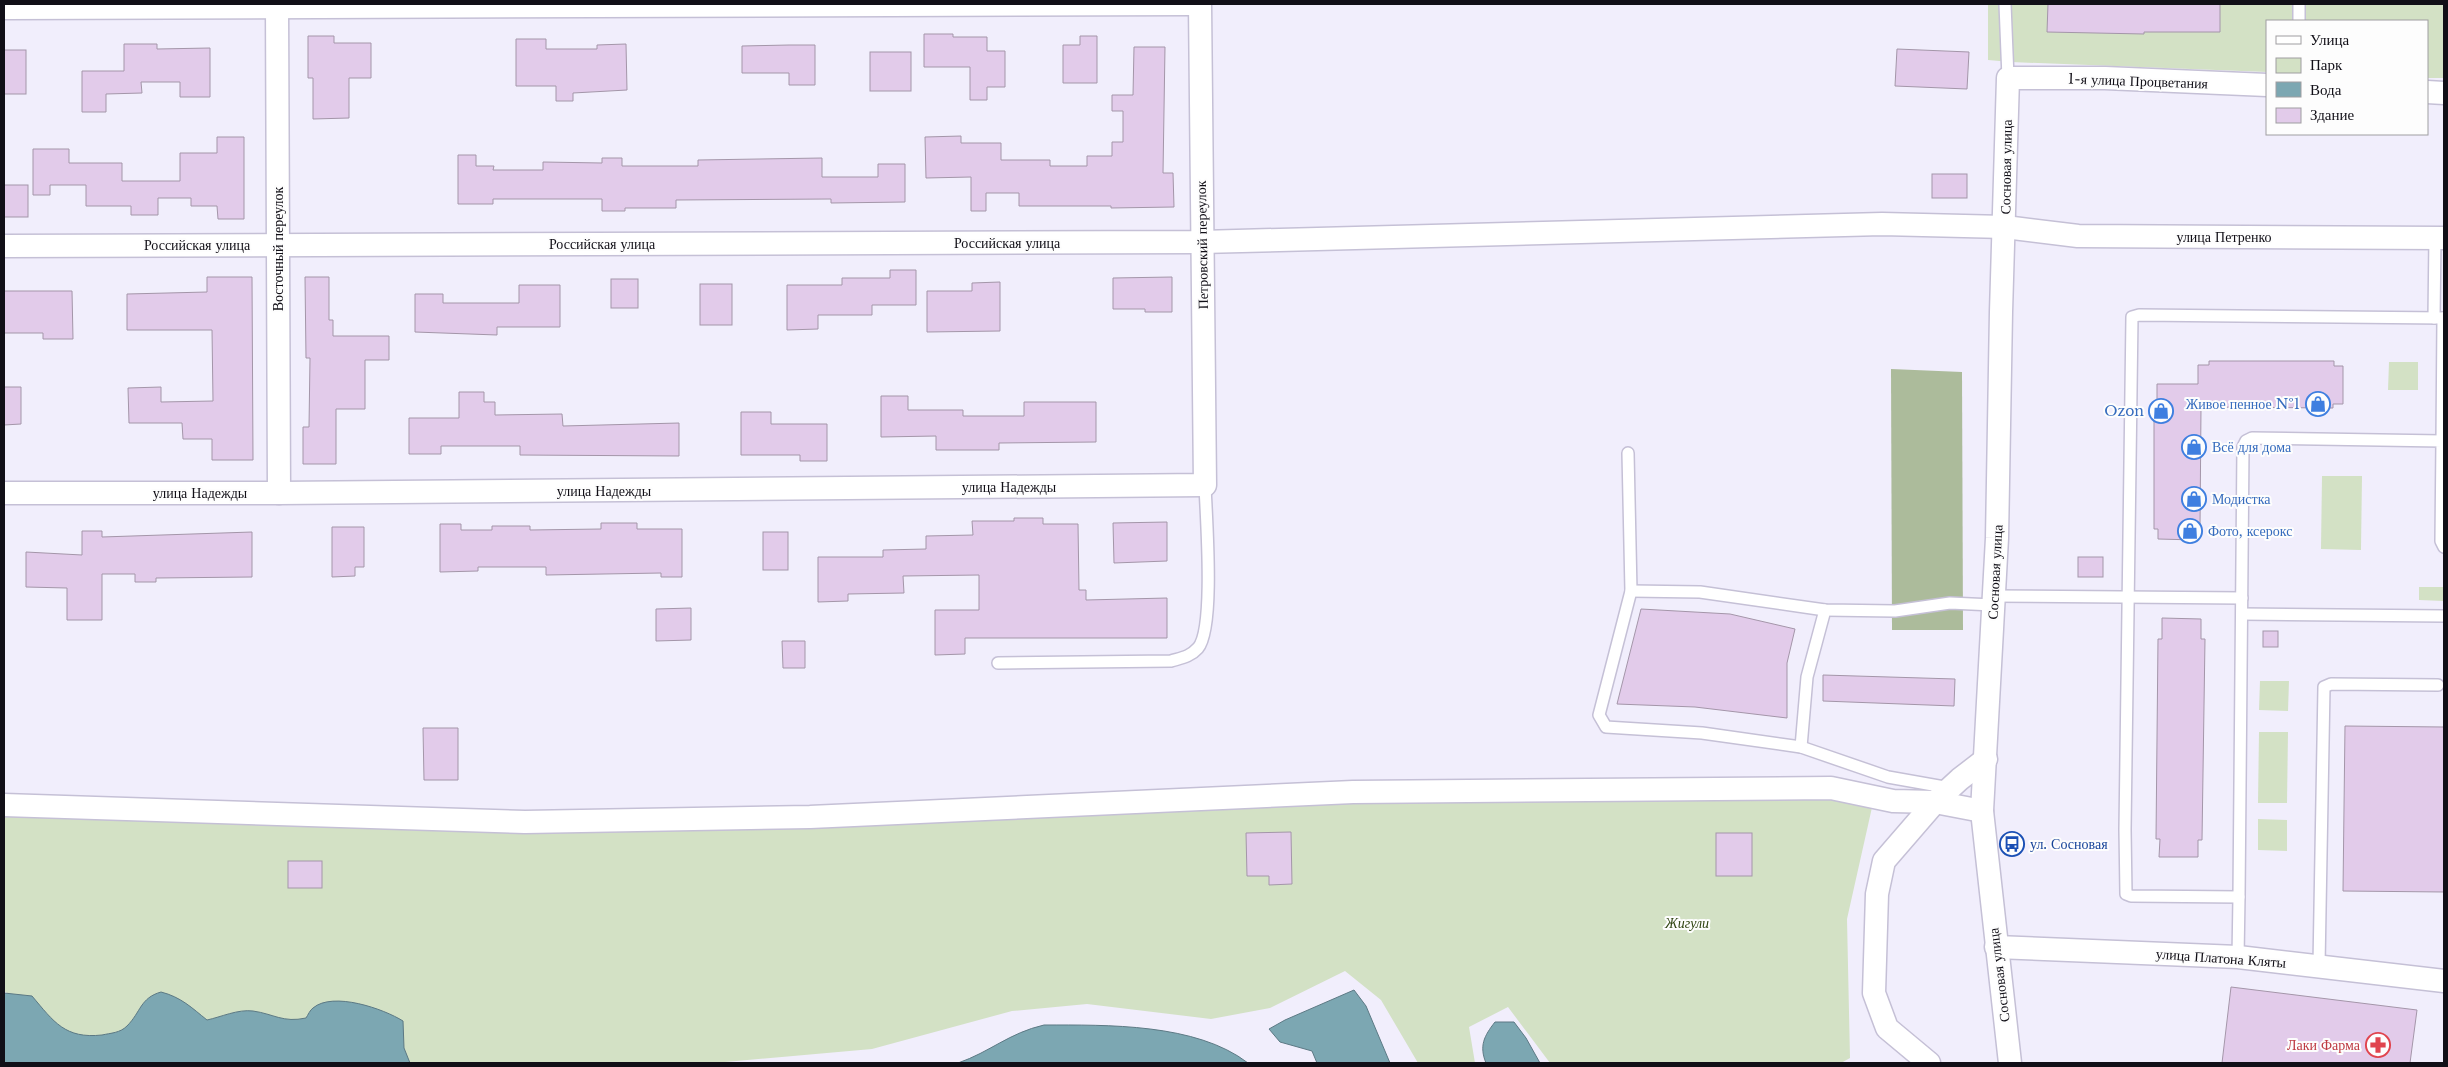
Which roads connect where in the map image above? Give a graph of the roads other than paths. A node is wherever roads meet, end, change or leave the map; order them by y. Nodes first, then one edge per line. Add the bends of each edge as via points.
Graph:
1 (1195, 4) edge
2 (1200, 4) edge
3 (2005, 4) edge
4 (2299, 4) edge
5 (277, 5) edge
6 (4, 8) edge
7 (2299, 20) edge
8 (2008, 78) junction
9 (2266, 85) edge
10 (2428, 92) edge
11 (2444, 93) edge
12 (2005, 227) junction
13 (2439, 238) edge
14 (1201, 242) junction
15 (278, 245) junction
16 (4, 246) edge
17 (2440, 318) edge
18 (2442, 440) junction
19 (1628, 453) dead end
20 (1205, 486) junction
21 (4, 493) edge
22 (278, 493) junction
23 (2444, 547) edge
24 (1631, 592) junction
25 (2128, 597) junction
26 (2242, 598) junction
27 (1993, 600) junction
28 (1825, 610) junction
29 (2242, 614) junction
30 (2444, 616) edge
31 (998, 663) dead end
32 (2438, 686) dead end
33 (1801, 747) junction
34 (1986, 759) junction
35 (1942, 795) junction
36 (4, 805) edge
37 (1982, 811) junction
38 (2238, 897) junction
39 (1996, 948) junction
40 (2238, 957) junction
41 (2319, 965) junction
42 (2444, 981) edge
43 (1929, 1063) edge
44 (2010, 1063) edge

1 - 5 street
2 - 14 street, Петровский переулок
3 - 8 lane
4 - 7 lane
5 - 6 street
5 - 15 street, Восточный переулок
8 - 9 street, 1-я улица Процветания via 2105,78
8 - 12 street, Сосновая улица
10 - 11 street
12 - 13 street, улица Петренко via 2078,236
12 - 14 street, улица Петренко via 1882,224
12 - 27 street, Сосновая улица
13 - 17 lane
14 - 15 street, Российская улица
14 - 20 street, Петровский переулок
15 - 16 street, Российская улица
15 - 22 street, Восточный переулок
17 - 18 lane
17 - 25 lane via 2132,317
18 - 23 lane via 2440,541
18 - 26 lane via 2252,438 2246,441 2243,447
19 - 24 lane
20 - 22 street, улица Надежды
20 - 31 lane via 1208,611 1205,634 1193,652 1171,661
21 - 22 street, улица Надежды
24 - 28 lane via 1700,592
24 - 33 lane via 1599,715 1606,727 1702,733
25 - 26 lane
25 - 27 lane
25 - 38 lane via 2126,894
26 - 29 lane
27 - 28 lane via 1895,611
27 - 34 street, Сосновая улица
28 - 33 lane via 1807,677
29 - 30 lane
29 - 38 lane
32 - 41 lane via 2331,684 2324,687
33 - 35 lane
34 - 35 street
34 - 37 street, Сосновая улица
35 - 36 street via 1893,801 1830,788 1353,792 810,817 524,822
35 - 37 street
35 - 43 street via 1884,861 1877,894 1874,993 1887,1028
37 - 39 street, Сосновая улица
38 - 40 lane
39 - 40 street, улица Платона Кляты
39 - 44 street, Сосновая улица
40 - 41 street, улица Платона Кляты
41 - 42 street, улица Платона Кляты

